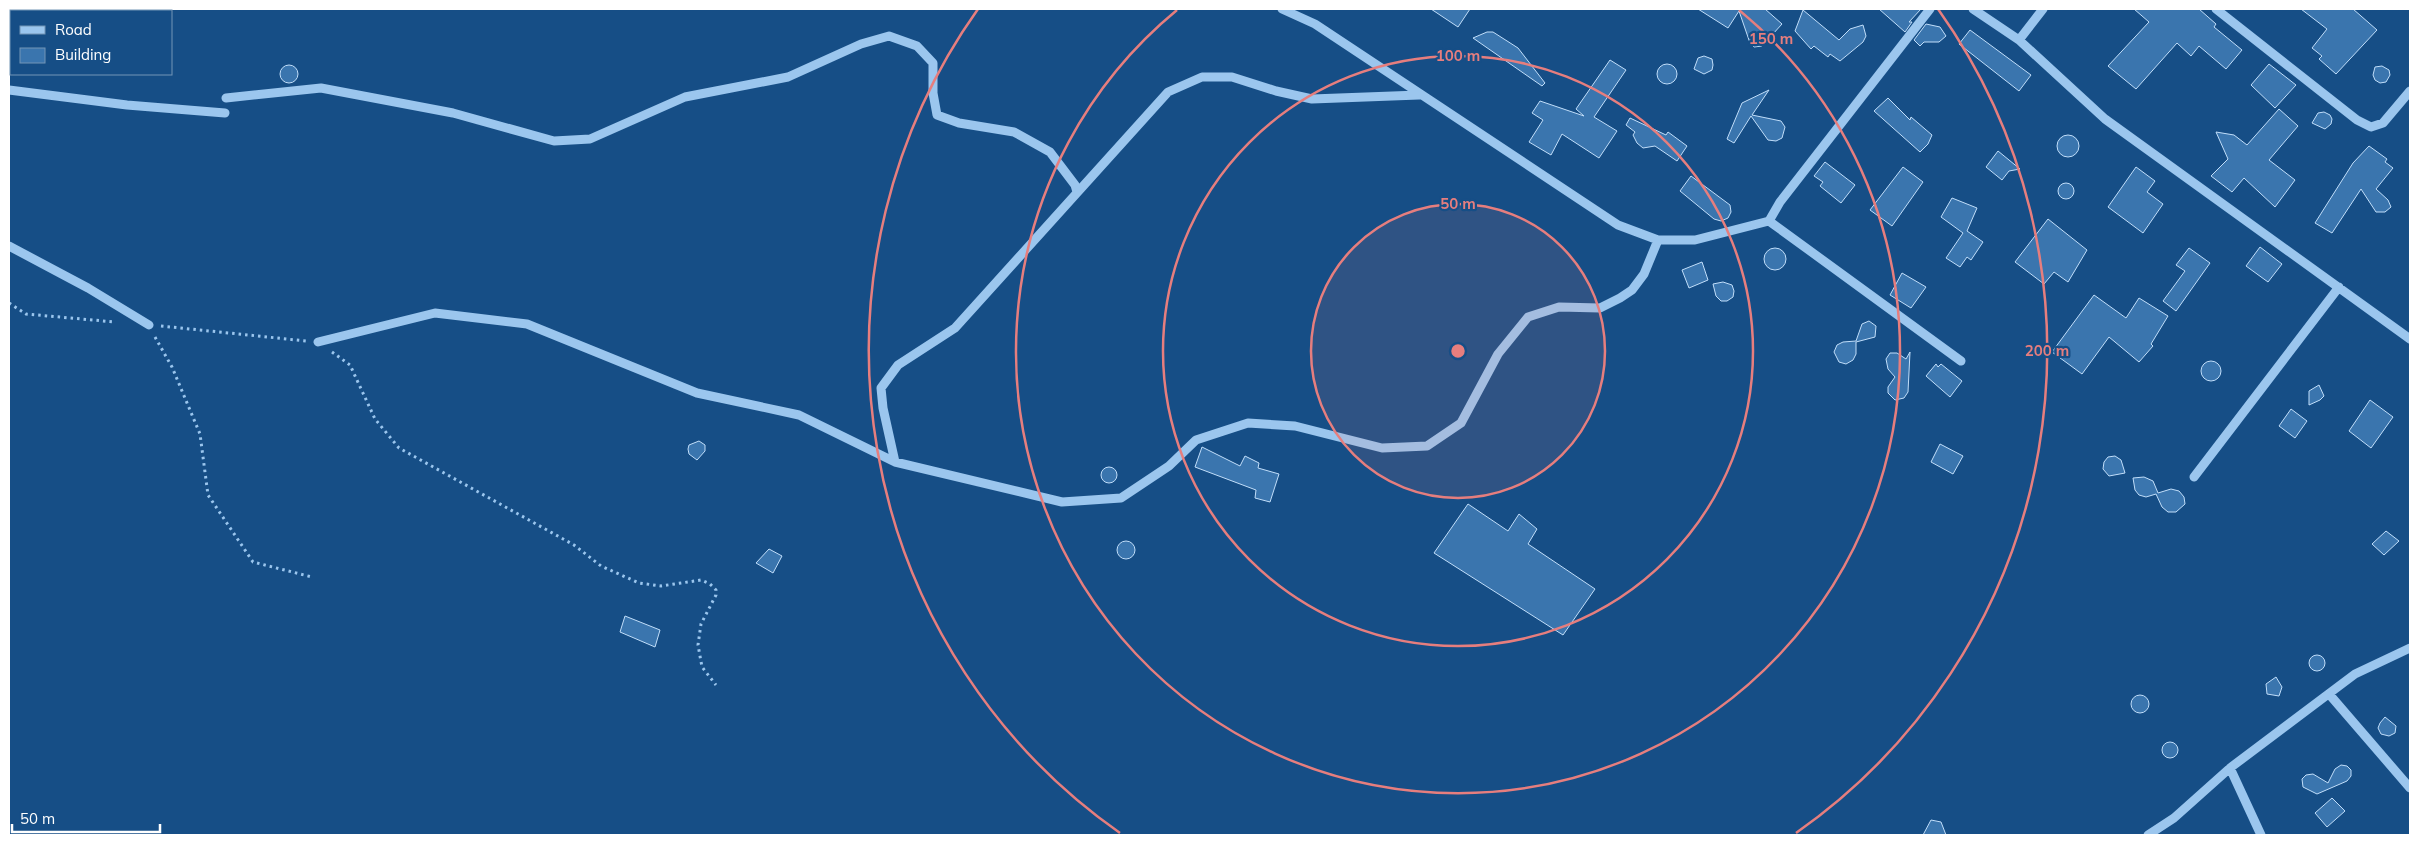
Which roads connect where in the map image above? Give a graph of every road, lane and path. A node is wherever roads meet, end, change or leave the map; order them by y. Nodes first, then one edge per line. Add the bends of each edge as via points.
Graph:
1 (1282, 9) edge
2 (1930, 9) edge
3 (1973, 9) edge
4 (2043, 9) edge
5 (2216, 9) edge
6 (2019, 40) junction
7 (9, 90) edge
8 (2410, 91) edge
9 (1419, 94) junction
10 (226, 98) dead end
11 (225, 113) dead end
12 (1077, 192) junction
13 (1769, 220) junction
14 (1658, 240) junction
15 (9, 246) edge
16 (2339, 287) junction
17 (9, 303) edge
18 (120, 323) dead end
19 (149, 325) junction
20 (2410, 339) edge
21 (318, 342) junction
22 (1961, 361) dead end
23 (895, 462) junction
24 (2194, 477) dead end
25 (312, 577) dead end
26 (2410, 648) edge
27 (716, 685) dead end
28 (2329, 694) junction
29 (2230, 768) junction
30 (2410, 788) edge
31 (2148, 835) edge
32 (2261, 835) edge

1 - 9 street via 1314,24
2 - 13 street
3 - 6 street
4 - 6 street
5 - 8 street via 2357,120 2371,127 2383,123
6 - 16 street via 2105,119
7 - 11 street
9 - 12 street via 1312,99 1232,77 1202,76 1168,92
9 - 14 street via 1618,225
10 - 12 street via 321,88 453,113 554,141 590,139 685,97 788,76 861,44 889,36 917,46 933,64 937,116 1014,132 1050,152
12 - 23 street via 955,328 898,365 881,388
13 - 14 street via 1695,240
13 - 22 street
14 - 23 street via 1644,274 1632,290 1620,298 1600,308 1559,307 1528,317 1498,354 1461,422 1427,446 1382,448 1295,426 1248,423 1196,440 1169,466 1121,498 1062,502
15 - 19 street
16 - 20 street
16 - 24 street
17 - 18 path via 26,314
19 - 21 path
19 - 25 path via 172,367 200,434 208,495 253,562
21 - 23 street via 435,312 527,324 697,393 799,415
21 - 27 path via 350,365 375,419 400,448 574,545 600,566 640,583 661,586 701,580 710,584 716,595 701,624 698,645 702,667
26 - 28 street via 2356,674
28 - 29 street
28 - 30 street
29 - 31 street via 2174,818
29 - 32 street

